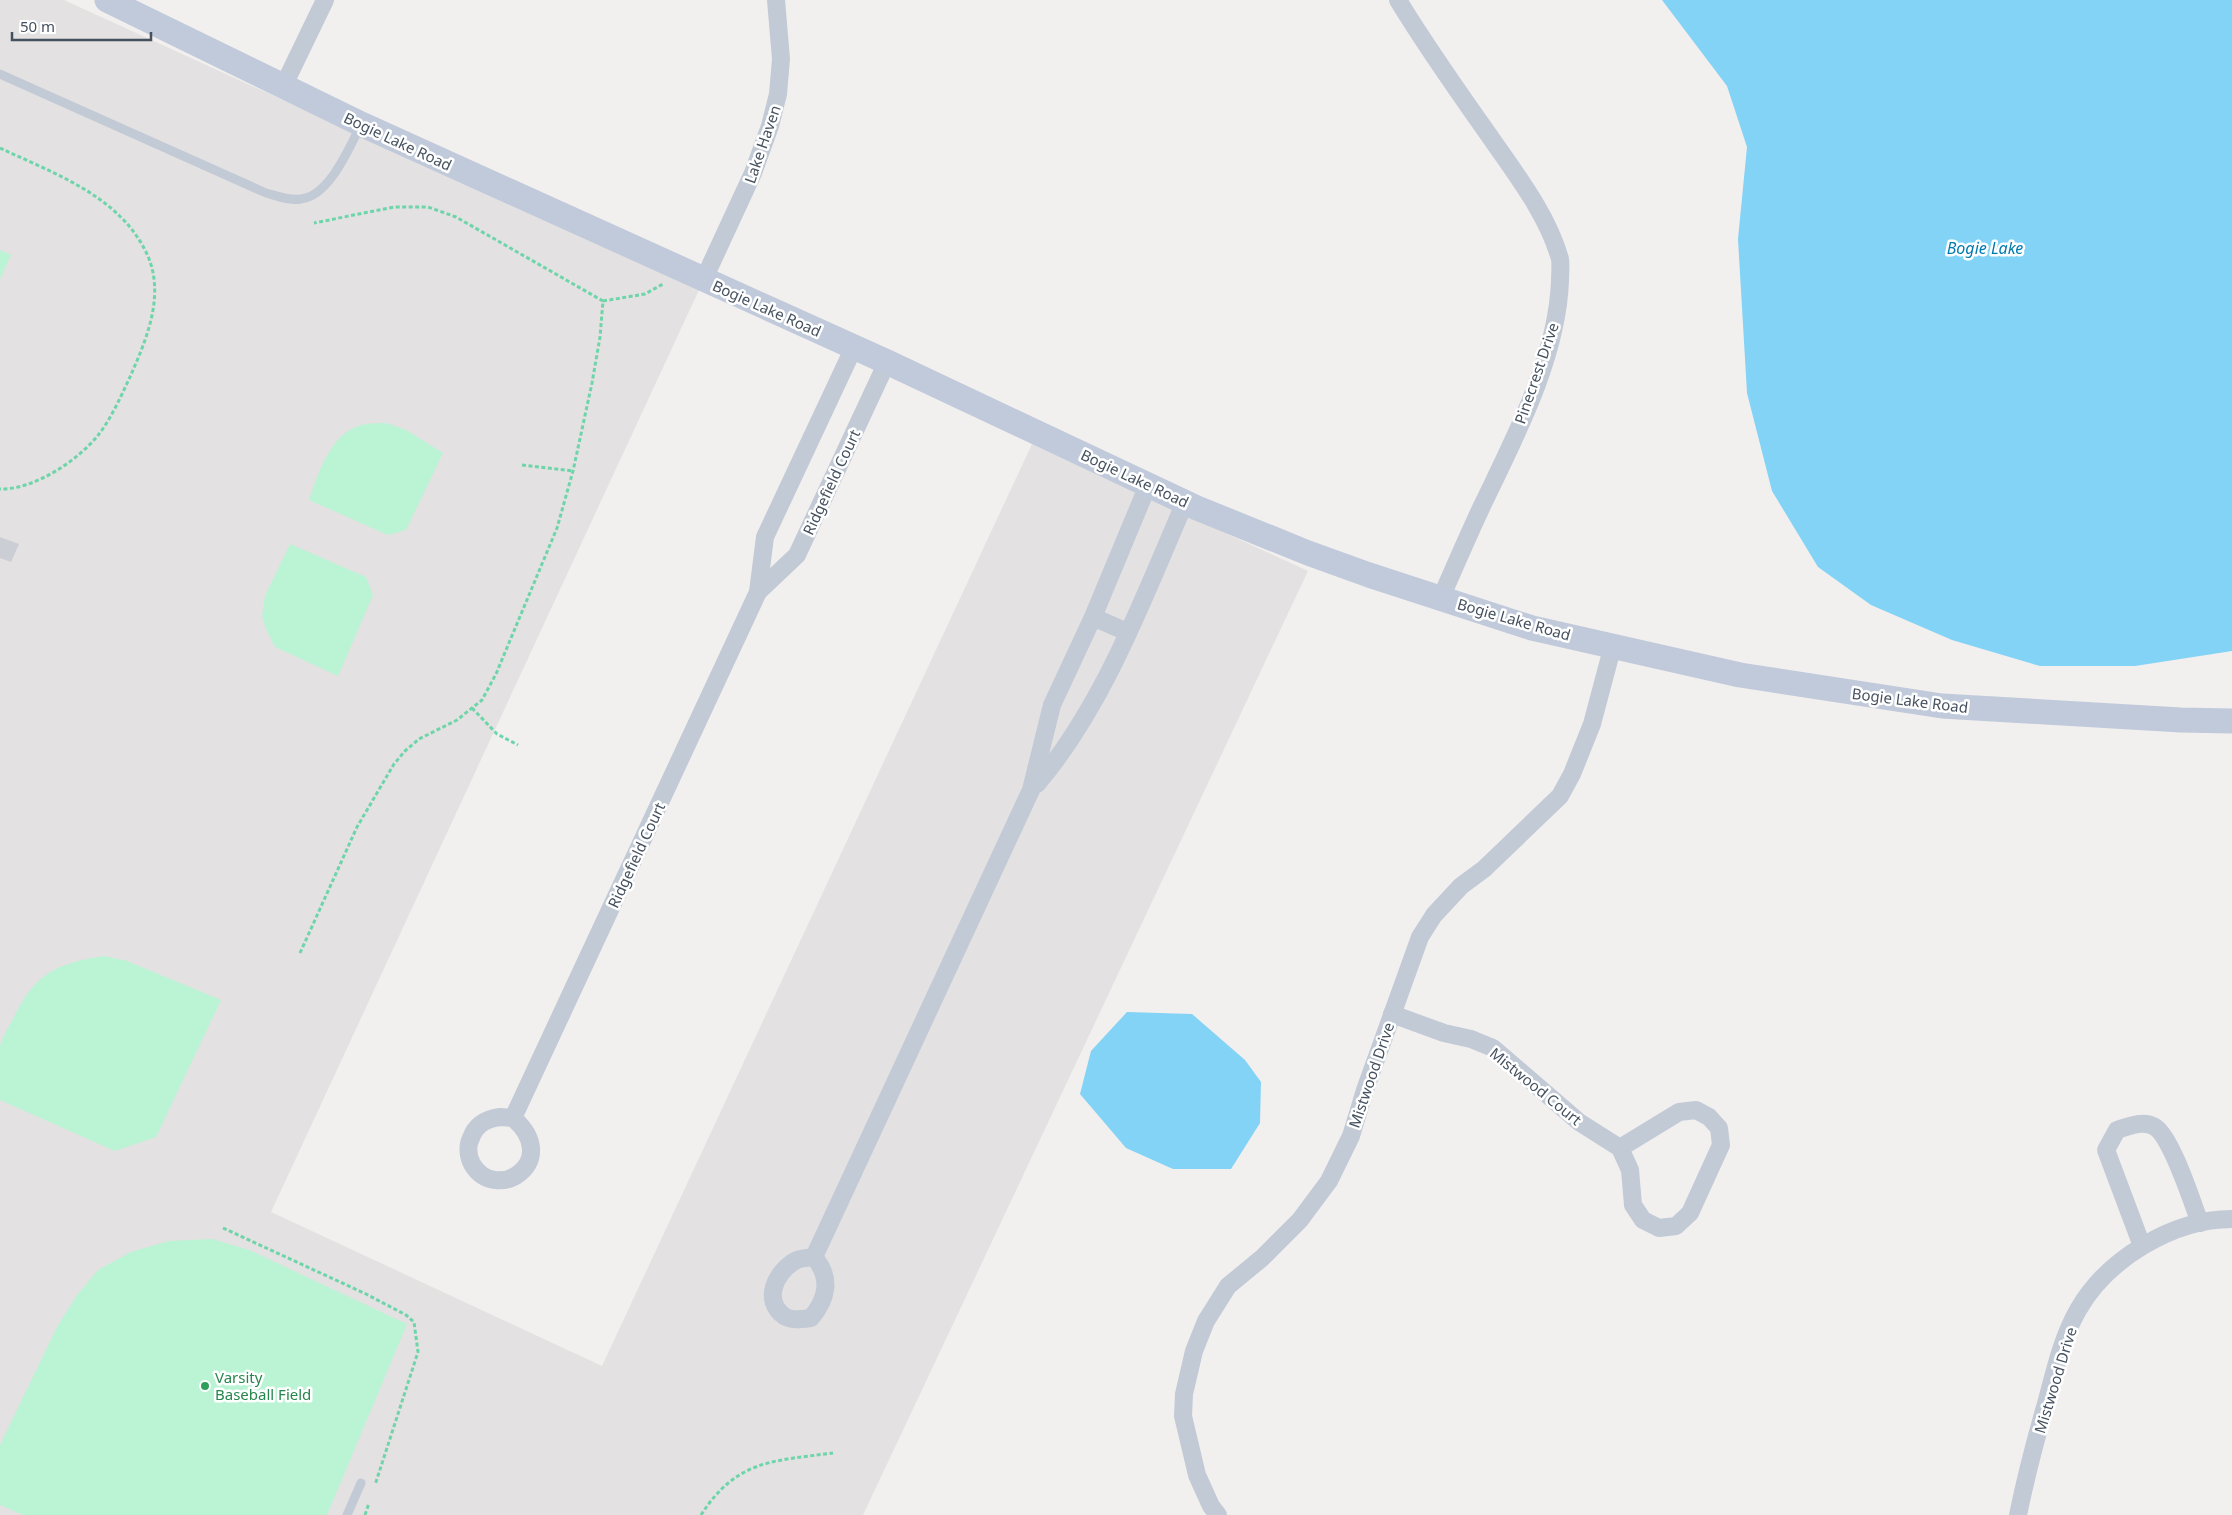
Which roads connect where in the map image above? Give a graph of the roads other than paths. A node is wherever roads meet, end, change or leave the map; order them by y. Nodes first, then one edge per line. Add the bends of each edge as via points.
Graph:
1 (107, 0) edge
2 (325, 0) edge
3 (776, 0) edge
4 (1398, 0) edge
5 (0, 74) edge
6 (284, 85) junction
7 (361, 124) junction
8 (695, 275) junction
9 (854, 346) junction
10 (887, 362) junction
11 (1148, 485) junction
12 (1185, 502) junction
13 (758, 592) junction
14 (1441, 598) junction
15 (1093, 617) junction
16 (1127, 632) junction
17 (1613, 645) junction
18 (2232, 721) edge
19 (1032, 790) junction
20 (1392, 1014) junction
21 (513, 1118) dead end
22 (1620, 1148) junction
23 (2232, 1219) edge
24 (2200, 1223) junction
25 (2142, 1246) junction
26 (814, 1257) dead end
27 (361, 1483) dead end
28 (348, 1515) edge
29 (1218, 1515) edge
30 (2018, 1515) edge

1 - 6 main road, Bogie Lake Road
2 - 6 street
3 - 8 street, Lake Haven via 781,59 778,94 770,126 754,172
4 - 14 street, Pinecrest Drive via 1518,177 1551,233 1560,261 1554,329 1541,369 1514,438
5 - 7 lane via 266,193 286,199 302,199 318,191 334,176
6 - 7 main road, Bogie Lake Road
7 - 8 main road, Bogie Lake Road
8 - 9 main road, Bogie Lake Road
9 - 10 main road, Bogie Lake Road
9 - 13 street, Ridgefield Court via 765,537
10 - 11 main road, Bogie Lake Road
10 - 13 street, Ridgefield Court via 797,555
11 - 12 main road, Bogie Lake Road
11 - 15 street
12 - 14 main road, Bogie Lake Road via 1308,553
12 - 16 street
13 - 21 street, Ridgefield Court
14 - 17 main road, Bogie Lake Road via 1532,628
15 - 16 street
15 - 19 street via 1052,705
16 - 19 street via 1081,724 1056,762
17 - 18 main road, Bogie Lake Road via 1740,675 1942,706
17 - 20 street, Mistwood Drive via 1592,724 1560,796 1484,869 1461,886 1434,915 1420,937
19 - 26 street
20 - 22 street, Mistwood Court via 1493,1048 1579,1122
20 - 29 street, Mistwood Drive via 1350,1136 1329,1181 1300,1220 1228,1286 1206,1321 1194,1351 1184,1394 1183,1416 1197,1475
22 - 22 street via 1630,1170 1633,1205 1643,1220 1659,1228 1676,1226 1690,1214 1722,1145 1719,1128 1696,1110 1679,1112
23 - 24 street, Mistwood Drive via 2211,1219
24 - 25 street, Mistwood Drive
24 - 25 street via 2168,1141 2155,1127 2138,1123 2117,1130 2106,1150
25 - 30 street, Mistwood Drive via 2103,1277 2078,1309 2064,1340
27 - 28 lane

